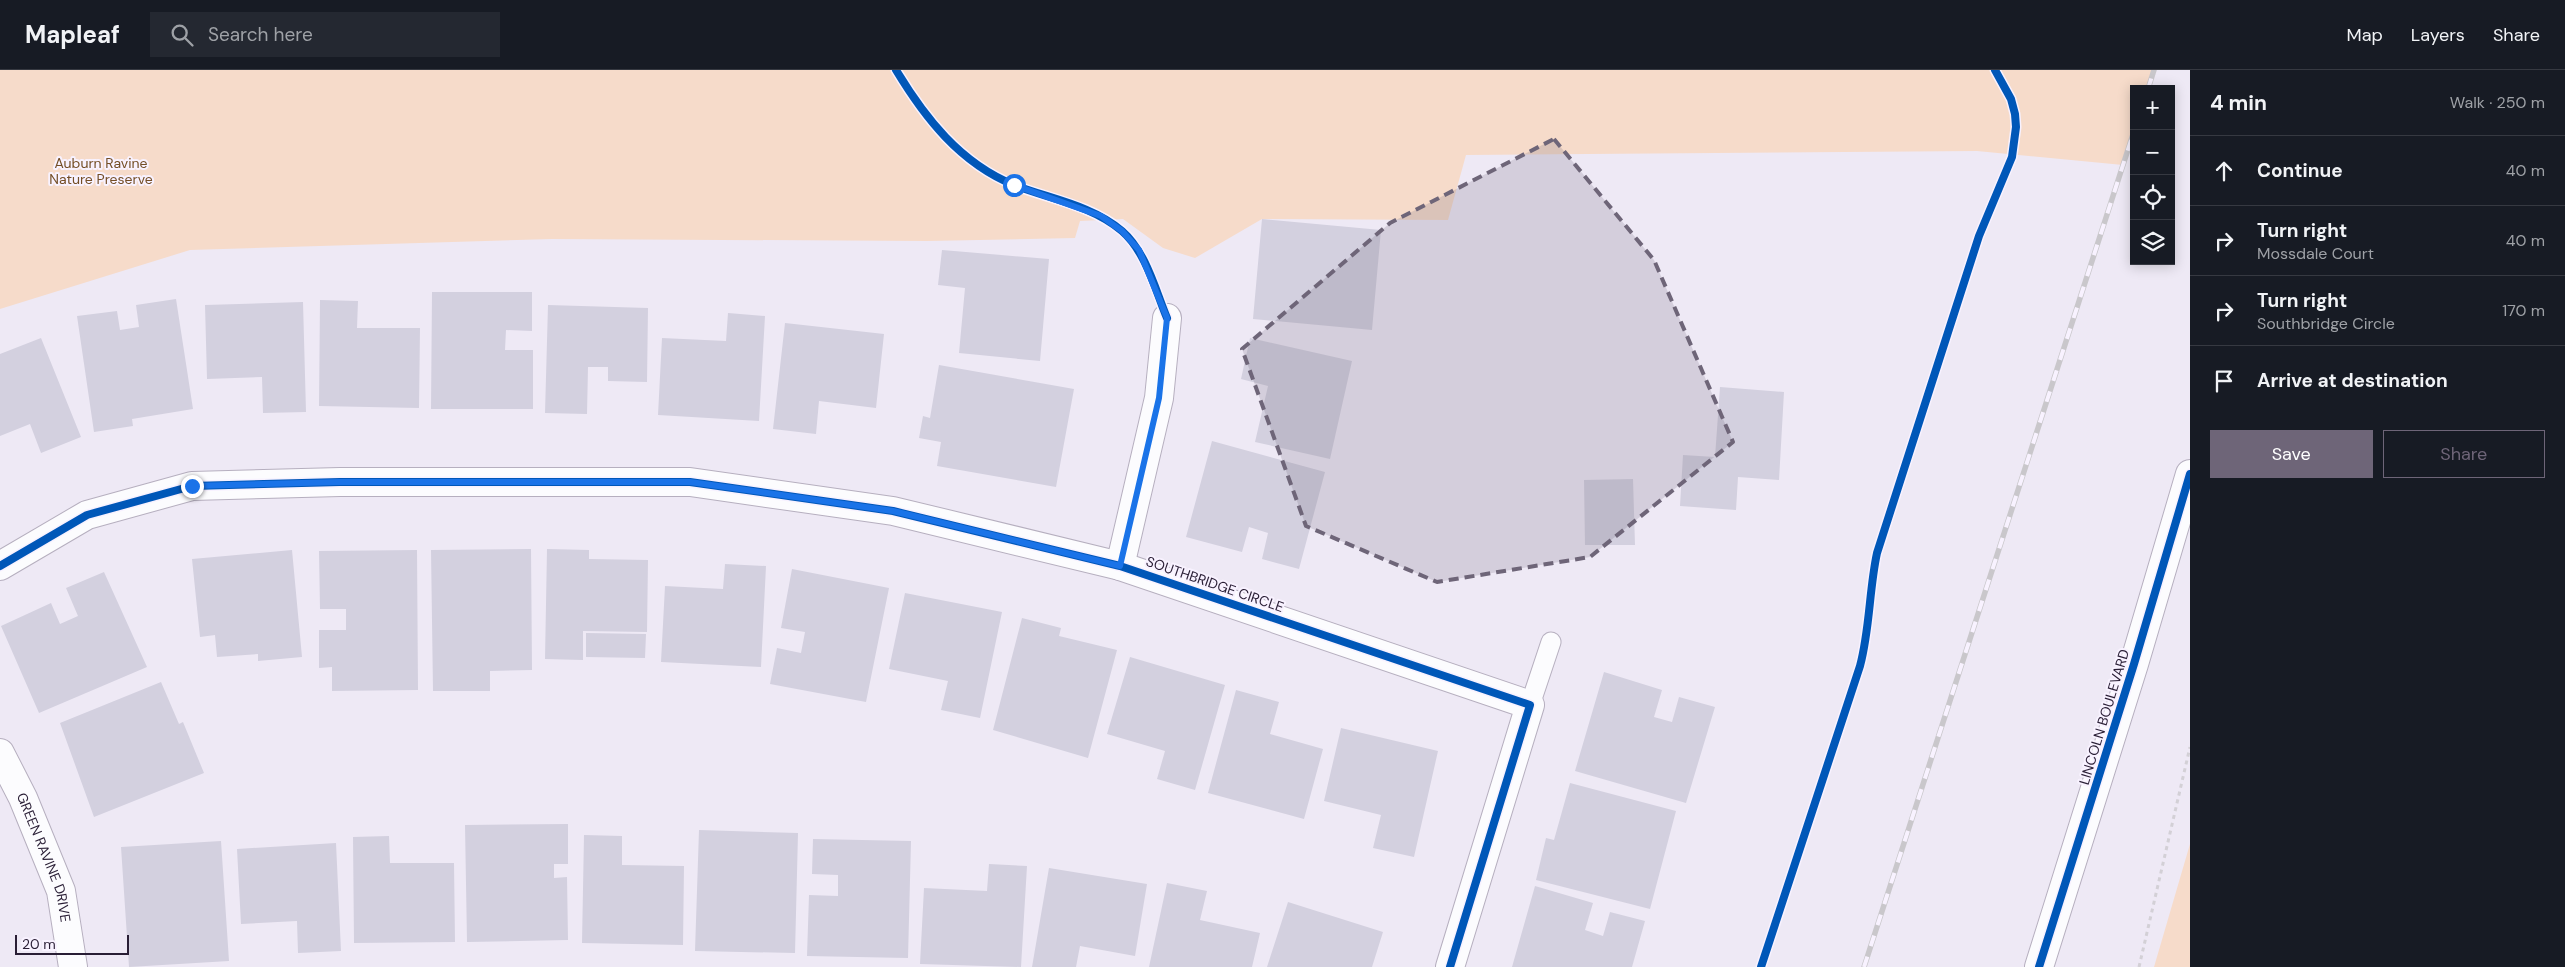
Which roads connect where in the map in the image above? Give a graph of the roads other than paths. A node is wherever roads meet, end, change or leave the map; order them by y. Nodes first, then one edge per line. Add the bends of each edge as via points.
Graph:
1 (1167, 318) dead end
2 (2190, 474) edge
3 (0, 566) edge
4 (1120, 566) junction
5 (1551, 642) dead end
6 (1530, 705) junction
7 (0, 753) edge
8 (73, 967) edge
9 (1450, 967) edge
10 (2039, 967) edge

1 - 4 street via 1159,398
2 - 10 street, LINCOLN BOULEVARD
3 - 4 street, SOUTHBRIDGE CIRCLE via 87,515 192,486 340,482 690,482 893,511
4 - 6 street, SOUTHBRIDGE CIRCLE
5 - 6 lane
6 - 9 street
7 - 8 street, GREEN RAVINE DRIVE via 23,798 61,891

